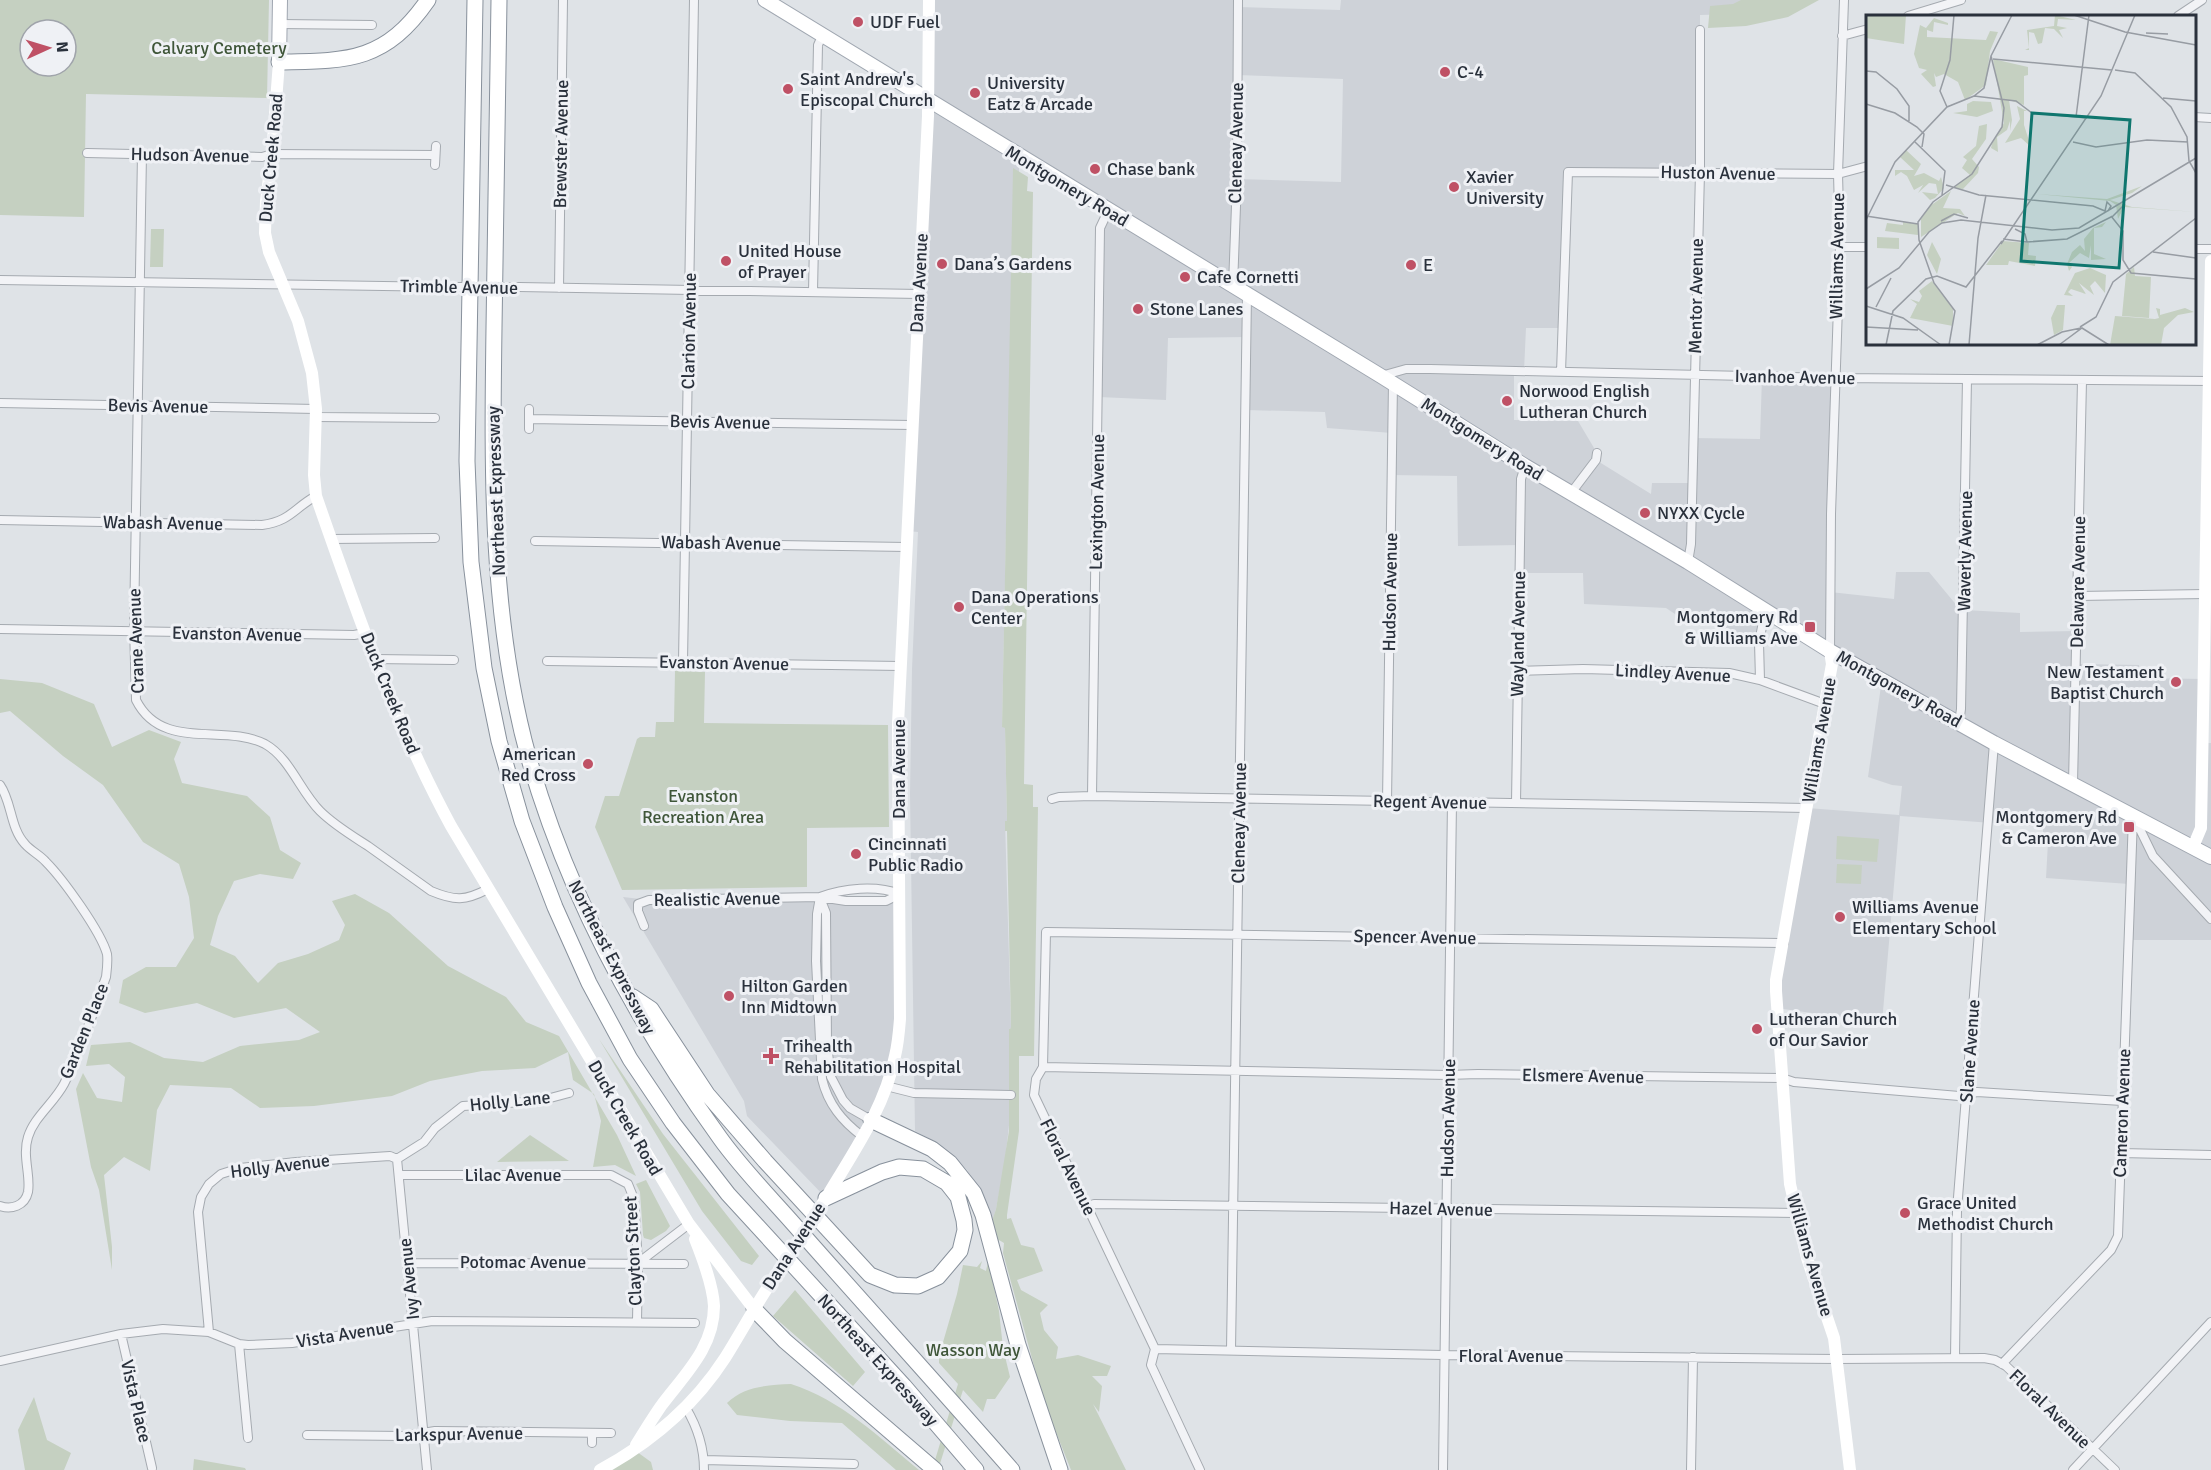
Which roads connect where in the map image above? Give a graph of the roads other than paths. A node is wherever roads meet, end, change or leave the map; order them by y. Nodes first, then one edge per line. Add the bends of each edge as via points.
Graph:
1 (280, 0) edge
2 (428, 0) edge
3 (475, 0) edge
4 (499, 0) edge
5 (563, 0) edge
6 (694, 0) edge
7 (765, 0) edge
8 (929, 0) edge
9 (1238, 0) edge
10 (1845, 0) edge
11 (1961, 0) edge
12 (2202, 0) edge
13 (1911, 15) edge
14 (2180, 15) edge
15 (280, 24) junction
16 (372, 25) dead end
17 (1700, 30) dead end
18 (1866, 30) edge
19 (822, 36) junction
20 (1842, 36) junction
21 (279, 62) junction
22 (927, 100) junction
23 (2196, 117) edge
24 (2211, 118) edge
25 (87, 153) dead end
26 (142, 154) junction
27 (272, 154) junction
28 (435, 165) dead end
29 (1866, 166) edge
30 (1700, 172) junction
31 (1838, 174) junction
32 (1108, 210) junction
33 (1840, 247) junction
34 (1866, 247) edge
35 (2211, 261) edge
36 (0, 279) edge
37 (139, 282) junction
38 (285, 285) junction
39 (1233, 286) junction
40 (559, 288) junction
41 (690, 290) junction
42 (813, 291) junction
43 (918, 294) junction
44 (1247, 295) junction
45 (1561, 372) junction
46 (1695, 375) junction
47 (1835, 378) junction
48 (1387, 379) junction
49 (1967, 379) junction
50 (2082, 381) junction
51 (2209, 381) edge
52 (0, 404) edge
53 (136, 406) junction
54 (316, 413) junction
55 (435, 418) dead end
56 (688, 421) junction
57 (912, 425) junction
58 (529, 429) dead end
59 (1597, 453) dead end
60 (1525, 466) junction
61 (1571, 493) junction
62 (316, 496) junction
63 (2209, 519) edge
64 (0, 520) edge
65 (135, 523) junction
66 (435, 538) dead end
67 (331, 539) junction
68 (535, 541) dead end
69 (685, 543) junction
70 (906, 547) junction
71 (1688, 562) junction
72 (2205, 594) junction
73 (2078, 596) junction
74 (1765, 612) junction
75 (0, 629) edge
76 (134, 632) junction
77 (365, 633) junction
78 (1830, 651) junction
79 (374, 659) junction
80 (454, 660) dead end
81 (547, 661) dead end
82 (683, 662) junction
83 (901, 666) junction
84 (2207, 669) edge
85 (1517, 671) junction
86 (1760, 680) junction
87 (1825, 704) junction
88 (1959, 723) junction
89 (1994, 743) junction
90 (2073, 783) junction
91 (0, 785) edge
92 (1092, 796) junction
93 (1052, 799) dead end
94 (1240, 799) junction
95 (1387, 801) junction
96 (1452, 802) junction
97 (1516, 803) junction
98 (1807, 808) junction
99 (2133, 816) junction
100 (2193, 848) junction
101 (2211, 858) edge
102 (488, 889) junction
103 (900, 894) junction
104 (820, 897) junction
105 (2211, 919) edge
106 (644, 926) dead end
107 (1238, 935) junction
108 (1450, 938) junction
109 (1784, 943) junction
110 (630, 995) junction
111 (1042, 1067) junction
112 (1237, 1070) junction
113 (1448, 1075) junction
114 (1782, 1078) junction
115 (886, 1086) junction
116 (569, 1093) dead end
117 (1967, 1093) junction
118 (1011, 1095) dead end
119 (2122, 1101) junction
120 (871, 1120) junction
121 (862, 1136) junction
122 (2121, 1153) junction
123 (2211, 1155) edge
124 (397, 1159) junction
125 (399, 1175) junction
126 (624, 1181) joint
127 (826, 1198) junction
128 (0, 1206) edge
129 (1234, 1206) junction
130 (1087, 1207) junction
131 (1447, 1208) junction
132 (1796, 1213) junction
133 (689, 1224) junction
134 (408, 1263) junction
135 (638, 1263) junction
136 (684, 1264) dead end
137 (754, 1309) junction
138 (637, 1322) junction
139 (2211, 1322) edge
140 (414, 1323) junction
141 (695, 1323) dead end
142 (209, 1332) junction
143 (121, 1334) junction
144 (239, 1344) junction
145 (1155, 1349) junction
146 (1231, 1350) junction
147 (1443, 1355) junction
148 (1693, 1357) junction
149 (1956, 1358) junction
150 (1838, 1359) junction
151 (0, 1361) edge
152 (2002, 1364) junction
153 (686, 1408) junction
154 (424, 1433) junction
155 (611, 1433) dead end
156 (307, 1435) dead end
157 (248, 1438) dead end
158 (633, 1449) junction
159 (2093, 1449) junction
160 (704, 1460) junction
161 (854, 1464) dead end
162 (152, 1468) edge
163 (427, 1470) edge
164 (600, 1470) edge
165 (704, 1470) edge
166 (935, 1470) edge
167 (976, 1470) edge
168 (1012, 1470) edge
169 (1060, 1470) edge
170 (1200, 1470) edge
171 (1443, 1470) edge
172 (1691, 1470) edge
173 (1850, 1470) edge
174 (2073, 1470) edge
175 (2115, 1470) edge

1 - 15 main road, Duck Creek Road
2 - 21 highway via 399,33 364,55 337,61
3 - 167 highway, Northeast Expressway via 467,438 471,562 484,668 499,741 522,821 589,983 630,1059 673,1123 728,1194
4 - 110 highway, Northeast Expressway via 493,509 507,652 528,755 549,824 585,910
5 - 40 street, Brewster Avenue
6 - 41 street, Clarion Avenue
7 - 19 main road, Montgomery Road
8 - 22 street, Dana Avenue
9 - 39 street, Cleneay Avenue
10 - 20 street, Williams Avenue
11 - 13 street
12 - 14 street
15 - 16 street
15 - 21 main road, Duck Creek Road
17 - 30 street, Mentor Avenue
18 - 20 street
19 - 22 main road, Montgomery Road
19 - 42 street via 818,45
20 - 31 street, Williams Avenue
21 - 27 street, Duck Creek Road
22 - 32 main road, Montgomery Road
22 - 43 street, Dana Avenue
23 - 24 street
25 - 26 street, Hudson Avenue
26 - 27 street, Hudson Avenue
26 - 37 street, Crane Avenue
27 - 28 street, Hudson Avenue via 436,150
27 - 38 street, Duck Creek Road via 265,233 269,252
29 - 31 street, Huston Avenue
30 - 31 street, Huston Avenue
30 - 45 street, Huston Avenue via 1568,172
30 - 46 street, Mentor Avenue
31 - 33 street, Williams Avenue
32 - 39 main road, Montgomery Road
32 - 92 street, Lexington Avenue via 1100,228
33 - 34 street
33 - 47 street, Williams Avenue
35 - 51 street
36 - 37 street, Trimble Avenue
37 - 38 street, Trimble Avenue
37 - 53 street, Crane Avenue
38 - 40 street, Trimble Avenue, bridge
38 - 54 street, Duck Creek Road via 314,380
39 - 44 main road, Montgomery Road
40 - 41 street, Trimble Avenue
41 - 42 street, Trimble Avenue
41 - 56 street, Clarion Avenue
42 - 43 street, Trimble Avenue
43 - 57 street, Dana Avenue
44 - 48 main road, Montgomery Road
44 - 94 street, Cleneay Avenue
45 - 46 street, Ivanhoe Avenue
45 - 48 street, Ivanhoe Avenue via 1406,369
46 - 47 street, Ivanhoe Avenue
46 - 71 street, Mentor Avenue
47 - 49 street, Ivanhoe Avenue
47 - 78 street, Williams Avenue
48 - 60 main road, Montgomery Road
48 - 95 street, Hudson Avenue
49 - 50 street, Ivanhoe Avenue
49 - 88 street, Waverly Avenue
50 - 51 street, Ivanhoe Avenue
50 - 73 street, Delaware Avenue
51 - 63 street
52 - 53 street, Bevis Avenue
53 - 54 street, Bevis Avenue
53 - 65 street, Crane Avenue
54 - 55 street, Bevis Avenue
54 - 62 street, Duck Creek Road
56 - 57 street, Bevis Avenue
56 - 58 street, Bevis Avenue via 529,414
56 - 69 street, Clarion Avenue
57 - 70 street, Dana Avenue
59 - 61 street
60 - 61 main road, Montgomery Road
60 - 85 street, Wayland Avenue via 1521,479
61 - 71 main road, Montgomery Road
62 - 65 street, Wabash Avenue via 285,519 262,525
62 - 67 street, Duck Creek Road
63 - 72 street
64 - 65 street, Wabash Avenue
65 - 76 street, Crane Avenue
66 - 67 street
67 - 77 street, Duck Creek Road
68 - 69 street, Wabash Avenue
69 - 70 street, Wabash Avenue
69 - 82 street, Clarion Avenue
70 - 83 street, Dana Avenue
71 - 74 main road, Montgomery Road
72 - 73 street
72 - 84 street
73 - 90 street, Delaware Avenue
74 - 78 main road, Montgomery Road
74 - 86 street via 1759,642
75 - 76 street, Evanston Avenue
76 - 77 street, Evanston Avenue
76 - 102 street, Crane Avenue via 136,700 152,720 181,732 263,743 282,757 310,800 331,821 431,891 463,899
77 - 79 street, Duck Creek Road
78 - 87 street, Williams Avenue via 1832,664
78 - 88 main road, Montgomery Road
79 - 80 street
79 - 102 street, Duck Creek Road via 420,767
81 - 82 street, Evanston Avenue
82 - 83 street, Evanston Avenue
83 - 103 street, Dana Avenue
84 - 100 street via 2201,828
85 - 86 street, Lindley Avenue via 1729,674
85 - 97 street, Wayland Avenue
86 - 87 street, Lindley Avenue
87 - 98 street, Williams Avenue
88 - 89 main road, Montgomery Road
89 - 90 main road, Montgomery Road
89 - 117 street, Slane Avenue
90 - 99 main road, Montgomery Road
91 - 128 street, Garden Place via 24,844 67,887 103,944 108,964 63,1085 28,1137 28,1193 20,1205 8,1209
92 - 93 street, Regent Avenue
92 - 94 street, Regent Avenue
94 - 95 street, Regent Avenue
94 - 107 street, Cleneay Avenue
95 - 96 street, Regent Avenue
96 - 97 street, Regent Avenue
96 - 108 street, Hudson Avenue
97 - 98 street, Regent Avenue
98 - 109 street, Williams Avenue
99 - 100 main road, Montgomery Road
99 - 105 street via 2153,856
99 - 119 street, Cameron Avenue
100 - 101 main road, Montgomery Road
102 - 133 street, Duck Creek Road
103 - 104 street, Realistic Avenue via 885,888 847,890
103 - 115 street, Dana Avenue via 900,1019
104 - 106 street, Realistic Avenue via 649,900 638,904
104 - 120 street via 826,914 827,1045 831,1077 850,1108
104 - 121 street via 816,961 822,1080 833,1108
107 - 108 street, Spencer Avenue
107 - 111 street, Spencer Avenue via 1046,932
107 - 112 street, Cleneay Avenue
108 - 109 street, Spencer Avenue
108 - 113 street, Hudson Avenue
109 - 114 street, Williams Avenue via 1776,980
110 - 127 highway via 651,1009 707,1094 870,1275 896,1286 918,1286 938,1277 960,1251 965,1230 957,1197 946,1183 923,1169 899,1167 882,1172
110 - 168 highway, Northeast Expressway via 666,1060 723,1142
111 - 112 street, Elsmere Avenue
111 - 130 street, Floral Avenue via 1034,1095
112 - 113 street, Elsmere Avenue
112 - 129 street, Cleneay Avenue
113 - 114 street, Elsmere Avenue
113 - 131 street, Hudson Avenue
114 - 117 street, Elsmere Avenue via 1959,1096
114 - 132 street, Williams Avenue
115 - 118 street via 914,1093
115 - 120 street, Dana Avenue
116 - 124 street, Holly Lane via 539,1101 463,1106 424,1142
117 - 119 street, Elsmere Avenue
117 - 149 street, Slane Avenue via 1957,1210
119 - 122 street, Cameron Avenue
120 - 121 street, Dana Avenue
120 - 169 highway via 932,1149 963,1176 974,1193 1018,1345
121 - 127 street, Dana Avenue
122 - 123 street
122 - 152 street, Cameron Avenue via 2116,1243
124 - 125 street, Ivy Avenue
124 - 142 street, Holly Avenue via 390,1156 296,1162 232,1169 215,1178 204,1190 198,1212
125 - 126 street, Lilac Avenue via 610,1175
125 - 134 street, Ivy Avenue
126 - 135 street, Clayton Street via 633,1199
127 - 137 street, Dana Avenue, bridge
129 - 130 street, Hazel Avenue
129 - 131 street, Hazel Avenue
129 - 146 street, Cleneay Avenue
130 - 145 street, Floral Avenue
131 - 132 street, Hazel Avenue
131 - 147 street, Hudson Avenue
132 - 150 street, Williams Avenue
133 - 135 street
133 - 137 street, Duck Creek Road
133 - 158 street via 714,1304 712,1325 691,1368
134 - 135 street, Potomac Avenue
134 - 140 street, Ivy Avenue
135 - 136 street, Potomac Avenue
135 - 138 street, Clayton Street
137 - 153 street, Dana Avenue via 726,1357
137 - 166 highway via 785,1341
138 - 140 street, Vista Avenue
138 - 141 street, Vista Avenue
139 - 159 street
140 - 144 street, Vista Avenue via 292,1343
140 - 154 street, Ivy Avenue
142 - 143 street, Vista Avenue via 163,1329
142 - 144 street, Vista Avenue
143 - 151 street, Vista Avenue
143 - 162 street, Vista Place
144 - 157 street
145 - 146 street, Floral Avenue
145 - 170 street via 1151,1365
146 - 147 street, Floral Avenue
147 - 148 street, Floral Avenue
147 - 171 street, Hudson Avenue
148 - 150 street, Floral Avenue
148 - 172 street
149 - 150 street, Floral Avenue
149 - 152 street, Floral Avenue via 1984,1358
150 - 173 street, Williams Avenue
152 - 159 street, Floral Avenue
153 - 158 street, Dana Avenue
153 - 160 street
154 - 155 street, Larkspur Avenue via 592,1438
154 - 156 street, Larkspur Avenue
154 - 163 street, Ivy Avenue
158 - 164 street, Dana Avenue
159 - 174 street
159 - 175 street, Floral Avenue
160 - 161 street
160 - 165 street

